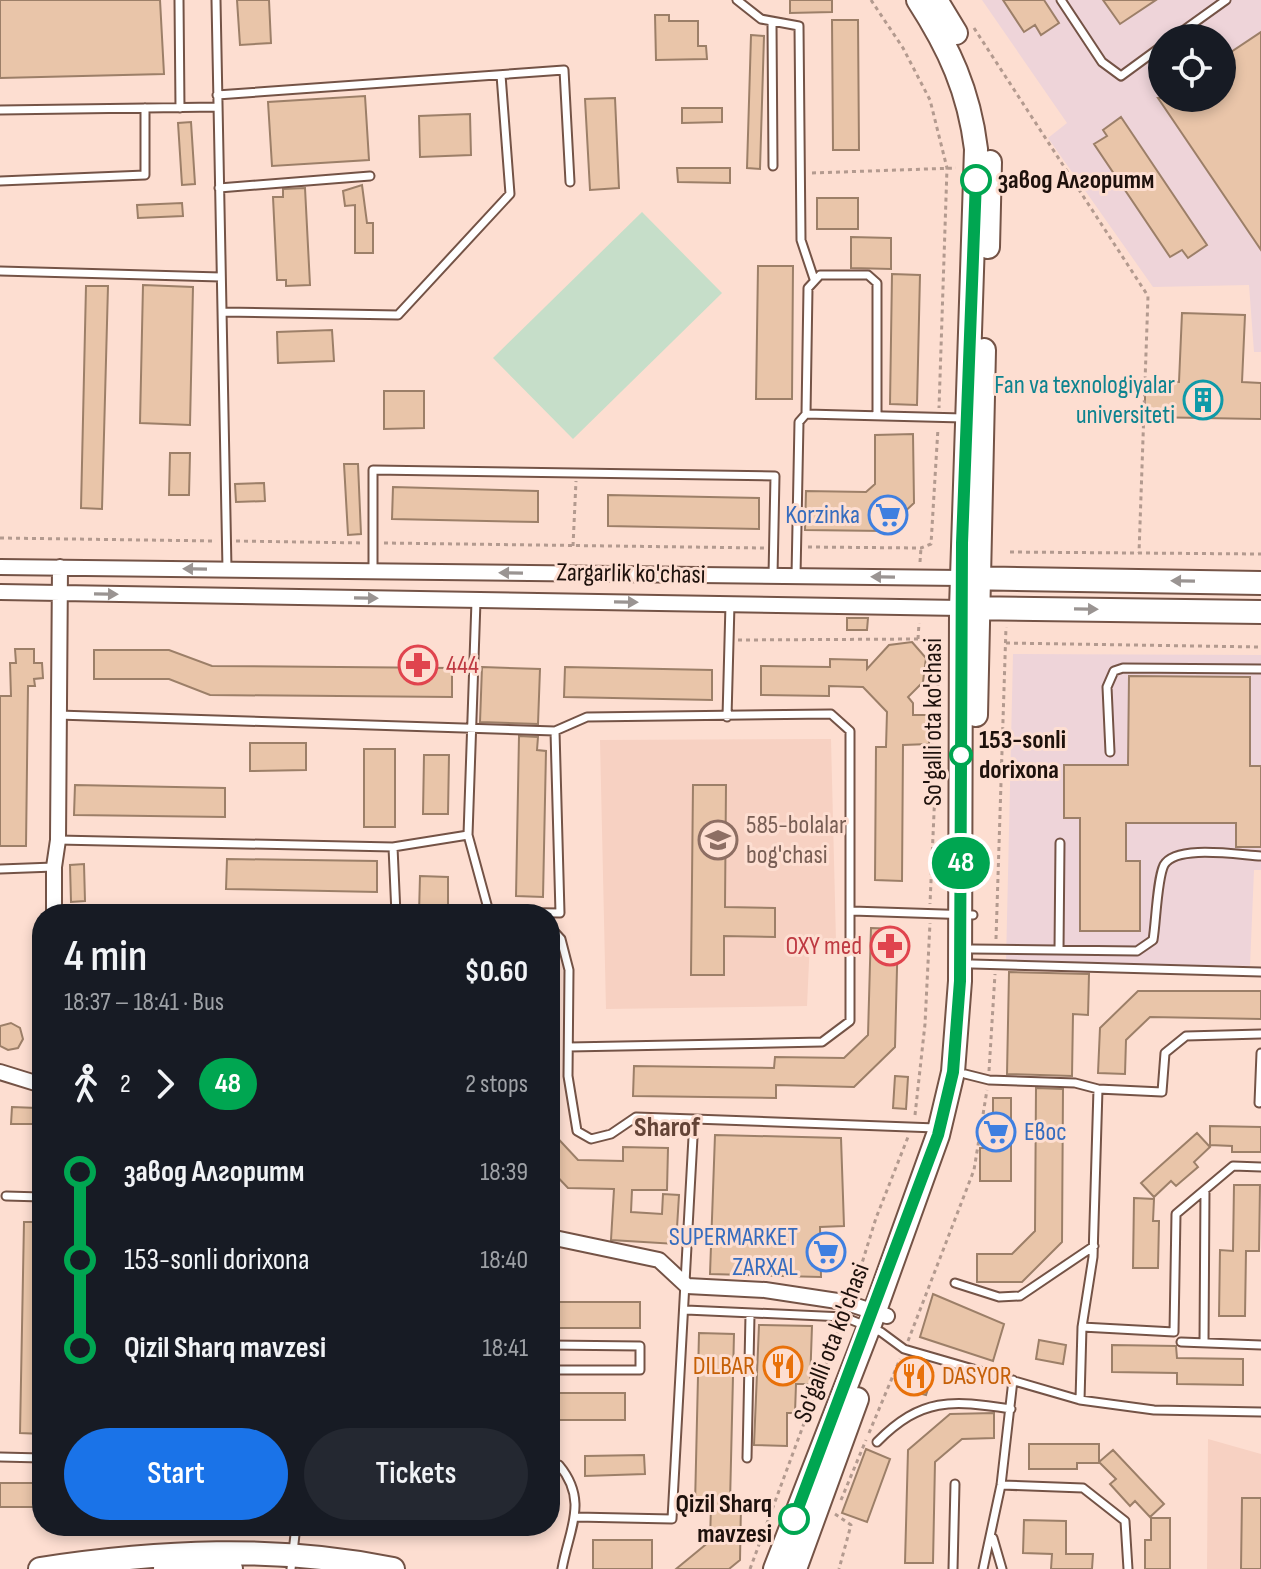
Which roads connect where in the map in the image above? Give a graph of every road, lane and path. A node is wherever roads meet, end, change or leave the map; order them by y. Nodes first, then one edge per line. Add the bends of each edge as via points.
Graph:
1 (179, 0) edge
2 (216, 0) edge
3 (737, 0) edge
4 (871, 0) edge
5 (918, 0) edge
6 (936, 0) edge
7 (1061, 0) edge
8 (1226, 0) edge
9 (965, 17) dead end
10 (772, 23) junction
11 (1193, 24) edge
12 (1148, 56) edge
13 (501, 75) junction
14 (217, 95) junction
15 (218, 107) junction
16 (145, 108) junction
17 (180, 108) junction
18 (0, 110) edge
19 (773, 166) dead end
20 (947, 168) junction
21 (801, 173) junction
22 (370, 176) dead end
23 (0, 181) edge
24 (570, 182) dead end
25 (219, 188) junction
26 (0, 271) edge
27 (221, 277) junction
28 (814, 279) junction
29 (222, 312) junction
30 (806, 414) junction
31 (877, 414) junction
32 (938, 417) junction
33 (966, 418) junction
34 (576, 474) junction
35 (0, 538) edge
36 (227, 541) junction
37 (373, 543) junction
38 (931, 544) junction
39 (945, 544) dead end
40 (573, 547) junction
41 (795, 547) junction
42 (773, 548) junction
43 (921, 548) junction
44 (1010, 552) dead end
45 (1139, 553) junction
46 (1261, 554) edge
47 (920, 566) dead end
48 (0, 567) edge
49 (60, 567) junction
50 (227, 569) junction
51 (373, 571) junction
52 (479, 573) junction
53 (773, 576) junction
54 (796, 576) junction
55 (969, 578) junction
56 (1261, 583) edge
57 (0, 592) edge
58 (60, 593) junction
59 (476, 600) junction
60 (730, 604) junction
61 (773, 605) junction
62 (969, 608) junction
63 (1261, 612) edge
64 (1006, 619) dead end
65 (919, 620) dead end
66 (918, 639) junction
67 (730, 640) junction
68 (1006, 643) junction
69 (1261, 647) edge
70 (1261, 669) edge
71 (58, 715) junction
72 (727, 717) junction
73 (473, 729) junction
74 (555, 731) junction
75 (1110, 752) dead end
76 (468, 835) junction
77 (58, 840) junction
78 (1060, 843) dead end
79 (393, 847) junction
80 (1261, 856) edge
81 (54, 867) junction
82 (0, 869) edge
83 (54, 904) edge
84 (396, 904) edge
85 (487, 904) edge
86 (560, 904) edge
87 (852, 911) junction
88 (930, 914) junction
89 (967, 915) junction
90 (560, 938) edge
91 (996, 949) junction
92 (1059, 950) junction
93 (972, 957) junction
94 (995, 964) junction
95 (1261, 972) edge
96 (1261, 1034) edge
97 (569, 1047) junction
98 (1261, 1053) edge
99 (0, 1072) edge
100 (965, 1074) junction
101 (989, 1080) junction
102 (32, 1082) edge
103 (1098, 1089) junction
104 (1259, 1103) dead end
105 (694, 1119) junction
106 (914, 1124) junction
107 (940, 1129) junction
108 (1261, 1167) edge
109 (1205, 1190) junction
110 (6, 1196) dead end
111 (32, 1197) edge
112 (560, 1239) edge
113 (1094, 1246) junction
114 (955, 1283) dead end
115 (687, 1286) junction
116 (686, 1310) junction
117 (846, 1310) junction
118 (750, 1315) junction
119 (878, 1322) junction
120 (1082, 1327) junction
121 (1181, 1342) dead end
122 (1204, 1343) junction
123 (560, 1345) edge
124 (1261, 1345) edge
125 (904, 1349) junction
126 (560, 1370) edge
127 (1013, 1380) junction
128 (1080, 1400) junction
129 (1011, 1409) junction
130 (1261, 1412) edge
131 (877, 1442) dead end
132 (0, 1457) edge
133 (32, 1458) edge
134 (747, 1458) dead end
135 (560, 1466) edge
136 (955, 1484) dead end
137 (1001, 1485) junction
138 (576, 1517) junction
139 (295, 1536) edge
140 (992, 1536) junction
141 (197, 1563) edge
142 (292, 1563) edge
143 (40, 1569) edge
144 (165, 1569) edge
145 (231, 1569) edge
146 (393, 1569) edge
147 (562, 1569) edge
148 (750, 1569) edge
149 (775, 1569) edge
150 (795, 1569) edge
151 (839, 1569) edge
152 (953, 1569) edge
153 (983, 1569) edge
154 (1002, 1569) edge
155 (1128, 1569) edge

1 - 17 lane
2 - 14 lane
3 - 10 lane via 750,14
4 - 20 path via 930,100
5 - 33 main road, So'galli ota ko'chasi via 958,68 974,131
6 - 55 main road, So'galli ota ko'chasi via 976,77 990,158
7 - 12 lane via 1102,62 1121,76
8 - 11 lane
9 - 45 path via 1148,296
10 - 19 lane
10 - 21 lane via 799,26
13 - 14 lane
13 - 24 lane via 564,70
13 - 29 lane via 510,194 398,315
14 - 15 lane
15 - 17 lane
15 - 25 lane
16 - 17 lane
16 - 18 lane
16 - 23 lane via 145,175
20 - 21 path
20 - 32 path
21 - 28 lane via 801,240
22 - 25 lane
25 - 27 lane
26 - 27 lane
27 - 29 lane
28 - 30 lane via 808,288
28 - 31 lane via 868,275 877,283
29 - 36 lane
30 - 31 lane
30 - 41 lane via 799,422
31 - 32 lane
32 - 33 lane
32 - 38 path
33 - 55 main road, So'galli ota ko'chasi
34 - 37 lane via 373,470
34 - 40 path
34 - 42 lane via 775,476
35 - 36 path
36 - 37 path
36 - 50 lane
37 - 40 path
37 - 51 lane
38 - 39 path
38 - 43 path
40 - 42 path
41 - 43 path
41 - 54 lane
42 - 53 lane
43 - 47 path
44 - 45 path
45 - 46 path
48 - 49 street, Zargarlik ko'chasi
50 -> 49 street, Zargarlik ko'chasi
49 - 58 street
50 - 51 street, Zargarlik ko'chasi
51 - 52 street, Zargarlik ko'chasi
53 -> 52 street, Zargarlik ko'chasi
52 - 59 street
53 - 54 street, Zargarlik ko'chasi
53 - 61 street
55 -> 54 street, Zargarlik ko'chasi
56 -> 55 main road, Zargarlik ko'chasi
55 - 62 main road, So'galli ota ko'chasi
57 - 58 street, Zargarlik ko'chasi
58 -> 59 street, Zargarlik ko'chasi
58 - 71 street
59 -> 60 street, Zargarlik ko'chasi
59 - 73 lane
60 - 61 street, Zargarlik ko'chasi
60 - 67 lane
61 - 62 street, Zargarlik ko'chasi
62 -> 63 main road, Zargarlik ko'chasi
62 - 89 main road, So'galli ota ko'chasi
64 - 68 path
65 - 66 path
66 - 67 path
66 - 88 path via 938,642 938,698 932,706 936,768
67 - 72 lane
68 - 69 path
68 - 91 path
70 - 75 lane via 1114,671 1107,687
71 - 73 lane
71 - 77 street
72 - 74 lane via 587,717
72 - 87 lane via 831,714 850,731
73 - 74 lane
73 - 76 lane
74 - 86 lane
76 - 79 lane
76 - 85 lane
77 - 79 lane
77 - 81 street
78 - 92 lane
79 - 84 lane
80 - 92 lane via 1176,855 1164,866 1153,940 1147,948
81 - 82 lane
81 - 83 street
87 - 88 lane
87 - 97 lane via 850,1021 822,1042
88 - 89 lane
88 - 106 path
89 - 93 main road, So'galli ota ko'chasi
89 - 107 main road, So'galli ota ko'chasi via 955,1050
90 - 97 lane via 569,970
91 - 92 lane
91 - 93 lane
93 - 94 lane
93 - 100 main road, So'galli ota ko'chasi
94 - 95 lane
94 - 101 path
96 - 103 lane via 1186,1036 1165,1053 1162,1092
97 - 105 lane via 574,1127 581,1135 602,1137 636,1117
98 - 104 lane
99 - 102 street
100 - 101 lane
100 - 119 main road, So'galli ota ko'chasi via 950,1138
101 - 103 lane via 1075,1083
101 - 125 path via 974,1170
103 - 113 lane
105 - 106 lane
105 - 115 lane
106 - 107 lane
106 - 117 path
107 - 119 main road, So'galli ota ko'chasi
108 - 109 lane via 1233,1166
109 - 120 lane via 1176,1214 1174,1332
109 - 122 lane
110 - 111 lane
112 - 115 street via 659,1260
113 - 114 lane via 1020,1296 999,1297
113 - 120 lane
115 - 116 lane
115 - 117 street via 765,1290
116 - 118 lane
116 - 138 lane via 672,1519
117 - 118 lane
117 - 119 street
117 - 148 path
118 - 134 lane
119 - 125 lane
119 - 149 main road, So'galli ota ko'chasi
119 - 150 main road, So'galli ota ko'chasi
120 - 128 lane
121 - 122 lane
122 - 124 lane
123 - 126 lane via 640,1346 640,1370
125 - 127 lane
125 - 151 path via 834,1516 851,1525
127 - 128 lane
127 - 129 lane
128 - 130 lane via 1154,1410
129 - 131 lane via 929,1405 902,1419
129 - 137 lane
132 - 133 lane
135 - 138 lane via 572,1481
136 - 152 lane
137 - 140 lane
137 - 155 lane via 1083,1488 1096,1495 1125,1521
138 - 147 lane
139 - 142 lane
140 - 153 lane
140 - 154 lane
141 - 142 main road
141 - 143 main road
141 - 144 main road
141 - 145 main road
142 - 146 main road

